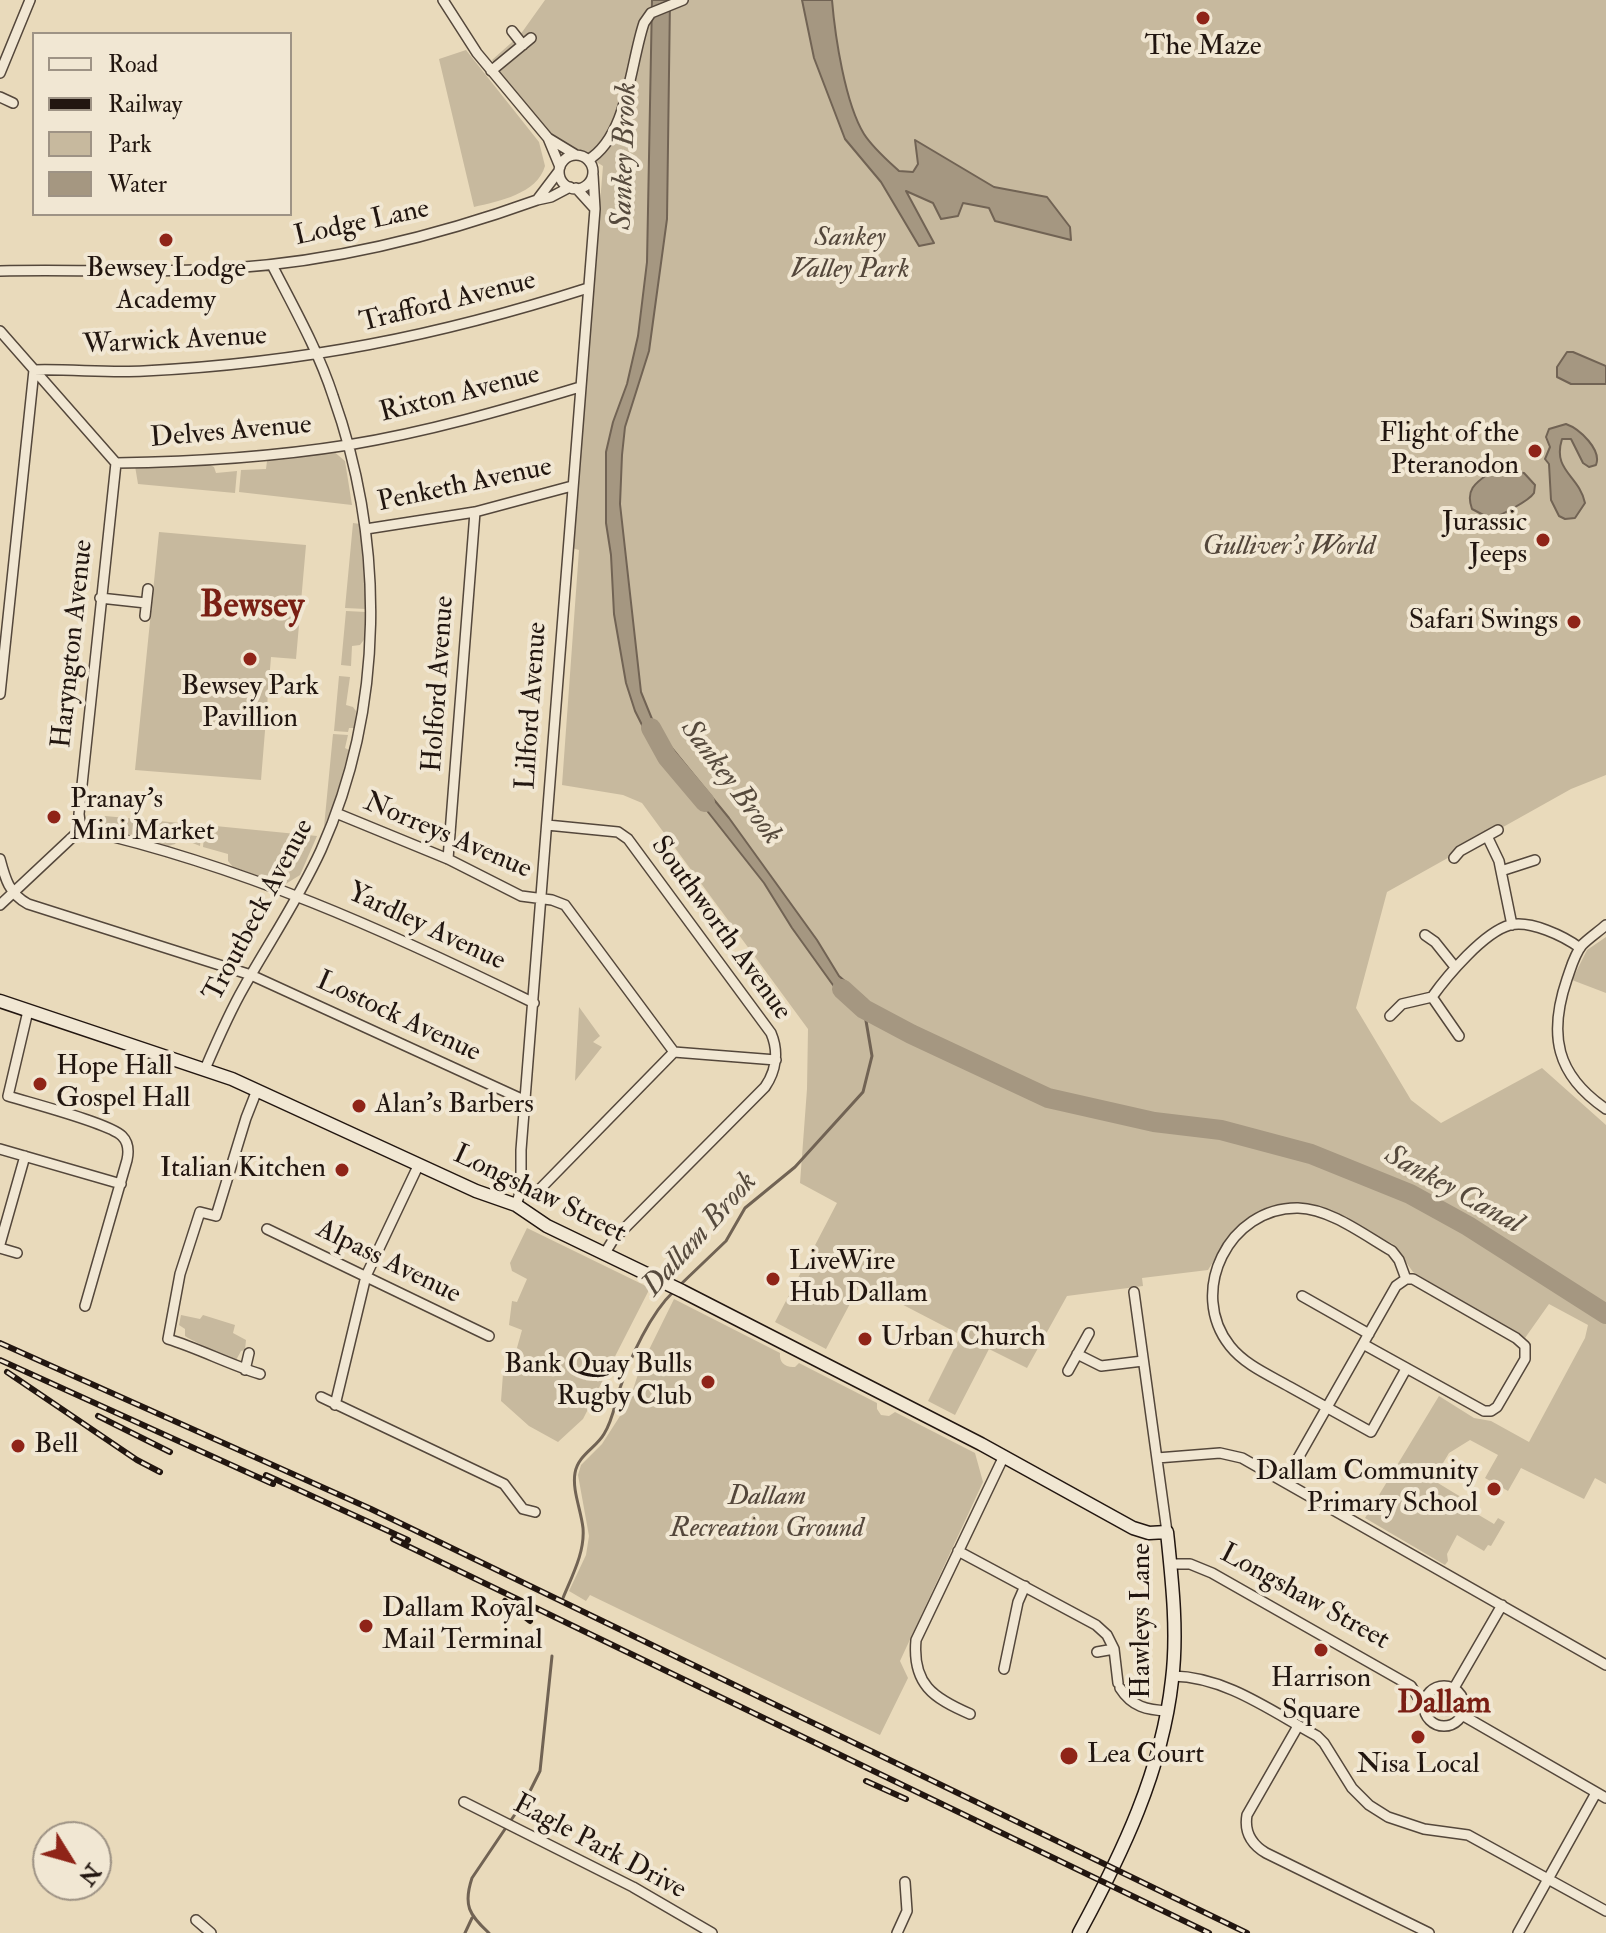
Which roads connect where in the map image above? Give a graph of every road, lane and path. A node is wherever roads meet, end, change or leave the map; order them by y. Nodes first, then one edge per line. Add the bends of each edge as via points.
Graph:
1 (30, 0) edge
2 (443, 0) edge
3 (683, 0) edge
4 (512, 31) dead end
5 (491, 71) junction
6 (0, 73) edge
7 (0, 97) edge
8 (13, 103) dead end
9 (548, 138) junction
10 (576, 155) junction
11 (588, 160) junction
12 (560, 168) junction
13 (593, 175) junction
14 (573, 188) junction
15 (537, 200) junction
16 (595, 209) junction
17 (272, 265) junction
18 (0, 271) edge
19 (588, 288) junction
20 (0, 331) edge
21 (317, 355) junction
22 (34, 370) junction
23 (580, 387) junction
24 (349, 444) junction
25 (116, 463) junction
26 (572, 486) junction
27 (475, 512) junction
28 (366, 529) junction
29 (148, 589) dead end
30 (100, 598) junction
31 (146, 603) junction
32 (145, 616) dead end
33 (3, 637) edge
34 (0, 694) edge
35 (336, 813) junction
36 (547, 825) junction
37 (81, 829) junction
38 (1498, 830) dead end
39 (1487, 836) junction
40 (1454, 858) dead end
41 (0, 859) edge
42 (448, 859) junction
43 (1535, 860) dead end
44 (1501, 871) junction
45 (13, 893) junction
46 (299, 895) junction
47 (541, 899) junction
48 (0, 905) edge
49 (1512, 925) junction
50 (1606, 925) edge
51 (1425, 935) dead end
52 (1580, 948) junction
53 (1455, 967) junction
54 (251, 975) junction
55 (1432, 997) junction
56 (0, 1001) edge
57 (534, 1003) junction
58 (28, 1011) junction
59 (1390, 1016) dead end
60 (1459, 1036) dead end
61 (674, 1052) junction
62 (776, 1060) junction
63 (205, 1069) junction
64 (257, 1090) junction
65 (526, 1101) junction
66 (1606, 1109) edge
67 (0, 1149) edge
68 (25, 1156) junction
69 (419, 1164) junction
70 (541, 1169) dead end
71 (550, 1178) junction
72 (121, 1184) junction
73 (539, 1190) dead end
74 (516, 1205) junction
75 (267, 1229) dead end
76 (0, 1246) edge
77 (17, 1253) dead end
78 (605, 1253) junction
79 (366, 1276) junction
80 (1406, 1279) junction
81 (1134, 1292) dead end
82 (1302, 1296) dead end
83 (85, 1306) dead end
84 (1089, 1333) dead end
85 (1369, 1334) junction
86 (489, 1336) dead end
87 (1363, 1344) junction
88 (249, 1353) dead end
89 (1077, 1354) junction
90 (1143, 1361) junction
91 (1406, 1369) junction
92 (245, 1370) junction
93 (1068, 1371) dead end
94 (260, 1374) dead end
95 (321, 1397) dead end
96 (335, 1405) junction
97 (1326, 1407) junction
98 (1004, 1456) junction
99 (1157, 1458) junction
100 (1285, 1481) junction
101 (535, 1512) dead end
102 (1167, 1532) junction
103 (958, 1551) junction
104 (1170, 1564) junction
105 (1025, 1586) junction
106 (1502, 1605) junction
107 (1114, 1649) junction
108 (1097, 1652) dead end
109 (1606, 1665) edge
110 (1004, 1669) dead end
111 (1173, 1676) junction
112 (1411, 1686) junction
113 (1437, 1687) junction
114 (1454, 1688) junction
115 (1424, 1707) junction
116 (1168, 1711) junction
117 (970, 1714) dead end
118 (1462, 1715) junction
119 (1298, 1726) junction
120 (1601, 1796) edge
121 (464, 1802) dead end
122 (1548, 1879) junction
123 (905, 1882) dead end
124 (1606, 1911) edge
125 (196, 1920) dead end
126 (211, 1933) edge
127 (712, 1933) edge
128 (897, 1933) edge
129 (1079, 1933) edge
130 (1429, 1933) edge
131 (1518, 1933) edge

1 - 6 street
2 - 5 street
3 - 11 street via 651,13 641,31 612,135
4 - 5 street via 527,42
5 - 9 street
7 - 8 street
9 - 10 street
9 - 12 street
10 - 11 street
10 - 12 street
11 - 13 street
12 - 14 street via 563,182
12 - 15 street
13 - 14 street
13 - 16 street, Lilford Avenue
14 - 15 street, Lodge Lane
14 - 16 street
15 - 17 street, Lodge Lane via 434,233
16 - 19 street, Lilford Avenue
17 - 18 street, Lodge Lane via 142,272
17 - 21 street, Troutbeck Avenue
19 - 21 street, Trafford Avenue via 455,328
19 - 23 street, Lilford Avenue
20 - 22 street
21 - 22 street, Warwick Avenue via 140,372
21 - 24 street, Troutbeck Avenue
22 - 25 street
22 - 33 street
23 - 24 street, Rixton Avenue via 458,422
23 - 26 street, Lilford Avenue
24 - 25 street, Delves Avenue via 186,462
24 - 28 street, Troutbeck Avenue
25 - 30 street, Haryngton Avenue
26 - 27 street, Penketh Avenue
26 - 36 street, Lilford Avenue
27 - 28 street, Penketh Avenue
27 - 42 street, Holford Avenue
28 - 35 street, Troutbeck Avenue via 368,673
29 - 31 street
30 - 31 street
30 - 37 street, Haryngton Avenue
31 - 32 street
33 - 34 street
35 - 42 street, Norreys Avenue
35 - 46 street, Troutbeck Avenue
36 - 47 street, Lilford Avenue
36 - 62 street, Southworth Avenue via 618,832 628,839 771,1033
37 - 45 street
37 - 46 street, Yardley Avenue via 147,844
38 - 39 street
39 - 40 street
39 - 44 street
41 - 45 street
42 - 47 street, Norreys Avenue via 521,896
43 - 44 street
44 - 49 street
45 - 48 street
45 - 54 street, Lostock Avenue via 28,904
46 - 54 street, Troutbeck Avenue
46 - 57 street, Yardley Avenue
47 - 57 street, Lilford Avenue
47 - 61 street, Norreys Avenue via 559,901 571,910
49 - 52 street via 1535,928
49 - 53 street
50 - 52 street
51 - 53 street
52 - 66 street via 1558,1009 1557,1037 1569,1073
53 - 55 street
54 - 63 street, Troutbeck Avenue
54 - 65 street, Lostock Avenue
55 - 59 street via 1402,1004
55 - 60 street
56 - 58 street, Longshaw Street
57 - 65 street, Lilford Avenue
58 - 63 street, Longshaw Street
58 - 72 street via 8,1096 119,1133 129,1151
61 - 62 street
61 - 71 street
62 - 78 street, Southworth Avenue via 765,1087
63 - 64 street, Longshaw Street
64 - 69 street, Longshaw Street
64 - 92 street via 216,1216 200,1212 180,1274 168,1339
65 - 74 street, Lilford Avenue
67 - 68 street
68 - 72 street
68 - 76 street
69 - 74 street, Longshaw Street
69 - 79 street
70 - 71 street
71 - 73 street
72 - 83 street
74 - 78 street, Longshaw Street
75 - 79 street, Alpass Avenue
76 - 77 street
78 - 98 street, Longshaw Street
79 - 86 street, Alpass Avenue
79 - 96 street
80 - 85 street via 1396,1286
80 - 91 street via 1516,1338 1526,1352 1491,1411
80 - 97 street via 1392,1251 1330,1216 1306,1209 1260,1217 1226,1247 1213,1278 1212,1297 1228,1343 1245,1361
81 - 90 street, Hawleys Lane
82 - 85 street
84 - 89 street
85 - 87 street
87 - 91 street
87 - 97 street
88 - 92 street
89 - 90 street via 1101,1366
89 - 93 street
90 - 99 street, Hawleys Lane
91 - 97 street via 1371,1432
92 - 94 street
95 - 96 street
96 - 101 street via 504,1484 523,1509
97 - 100 street
98 - 102 street, Longshaw Street via 1133,1528
98 - 103 street
99 - 100 street via 1227,1454
99 - 102 street, Hawleys Lane
100 - 106 street
102 - 104 street, Hawleys Lane
103 - 105 street
103 - 117 street via 916,1640 915,1663 929,1691
104 - 111 street, Hawleys Lane
104 - 112 street, Longshaw Street via 1190,1564 1212,1573
105 - 107 street via 1096,1625
105 - 110 street
106 - 109 street
106 - 114 street
107 - 108 street
107 - 116 street via 1119,1686 1128,1699
111 - 116 street, Hawleys Lane
111 - 119 street via 1224,1685
112 - 113 street, Longshaw Street
112 - 115 street, Longshaw Street
113 - 114 street
113 - 115 street via 1427,1695
114 - 118 street via 1464,1703
115 - 118 street via 1429,1719 1441,1725 1453,1724
116 - 129 street, Hawleys Lane via 1145,1796
118 - 120 street
119 - 122 street via 1324,1743 1352,1788 1388,1817 1468,1835
119 - 130 street via 1250,1808 1250,1839 1266,1853
120 - 122 street
121 - 127 street, Eagle Park Drive
122 - 124 street
122 - 131 street
123 - 128 street via 907,1911
125 - 126 street

